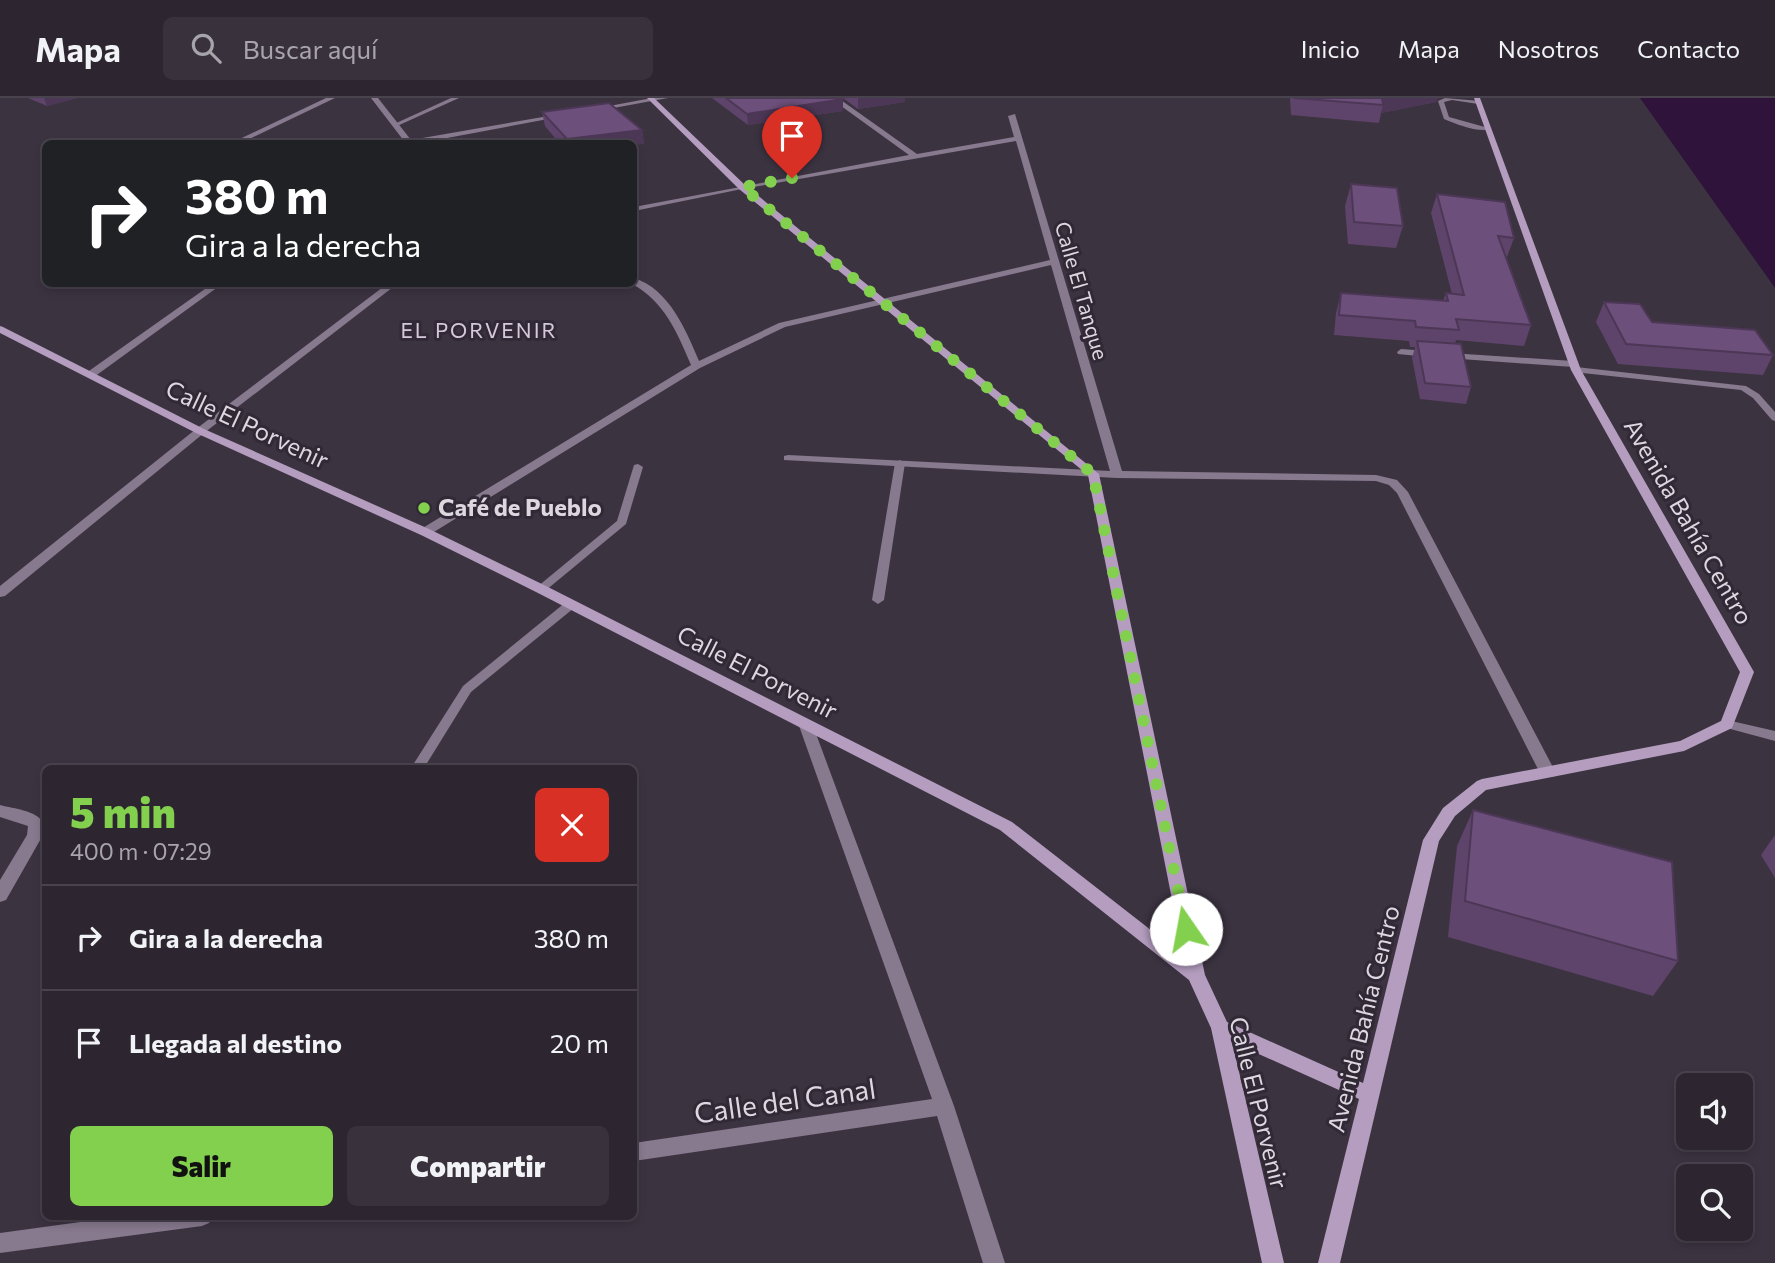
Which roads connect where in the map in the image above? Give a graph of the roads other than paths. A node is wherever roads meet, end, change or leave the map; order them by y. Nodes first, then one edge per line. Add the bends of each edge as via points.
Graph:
1 (332, 98) edge
2 (374, 98) edge
3 (456, 98) edge
4 (833, 98) edge
5 (656, 99) edge
6 (1477, 100) edge
7 (585, 111) edge
8 (571, 114) edge
9 (1012, 116) dead end
10 (395, 125) junction
11 (1489, 129) junction
12 (1019, 138) junction
13 (241, 140) edge
14 (408, 140) edge
15 (427, 140) edge
16 (916, 157) junction
17 (742, 187) junction
18 (637, 208) edge
19 (1054, 262) junction
20 (637, 282) edge
21 (213, 287) edge
22 (387, 287) edge
23 (882, 300) junction
24 (0, 329) edge
25 (1401, 352) dead end
26 (696, 366) junction
27 (1575, 367) junction
28 (90, 375) junction
29 (1775, 418) edge
30 (200, 431) junction
31 (788, 458) dead end
32 (900, 463) junction
33 (638, 467) dead end
34 (1093, 474) junction
35 (1117, 475) junction
36 (425, 532) junction
37 (541, 589) junction
38 (0, 593) edge
39 (878, 600) dead end
40 (570, 605) junction
41 (805, 723) junction
42 (1727, 724) junction
43 (1775, 736) edge
44 (419, 765) edge
45 (1548, 773) junction
46 (0, 811) edge
47 (0, 895) edge
48 (1196, 975) junction
49 (1220, 1028) junction
50 (1370, 1094) junction
51 (944, 1106) junction
52 (637, 1152) edge
53 (172, 1220) edge
54 (0, 1243) edge
55 (994, 1263) edge
56 (1273, 1263) edge
57 (1329, 1263) edge

1 - 13 street
2 - 10 street
3 - 10 lane
4 - 16 street
5 - 7 street
5 - 17 main road
6 - 11 main road, Avenida Bahía Centro
6 - 11 lane via 1441,101 1446,118
8 - 15 street
9 - 12 street, Calle El Tanque
10 - 14 street
11 - 27 main road, Avenida Bahía Centro
12 - 16 street
12 - 19 street, Calle El Tanque
16 - 17 street
17 - 18 street
17 - 23 main road
19 - 23 street
19 - 35 street, Calle El Tanque
20 - 26 street via 658,296 681,329
21 - 28 street
22 - 30 street
23 - 26 street via 782,325
23 - 34 main road
24 - 28 main road, Calle El Porvenir
25 - 27 lane
26 - 36 street
27 - 29 lane via 1743,388
27 - 42 main road, Avenida Bahía Centro via 1747,672
28 - 30 main road, Calle El Porvenir
30 - 36 main road, Calle El Porvenir
30 - 38 street
31 - 32 street
32 - 34 street
32 - 39 lane
33 - 37 lane via 622,522
34 - 35 street
34 - 48 main road
35 - 45 street via 1376,478 1393,482
36 - 37 main road, Calle El Porvenir
37 - 40 main road, Calle El Porvenir
40 - 41 main road, Calle El Porvenir
40 - 44 lane via 467,689
41 - 48 main road, Calle El Porvenir via 1006,826
41 - 51 street
42 - 43 lane
42 - 45 main road, Avenida Bahía Centro via 1684,746
45 - 50 main road, Avenida Bahía Centro via 1482,785 1449,811 1431,840
46 - 47 street via 36,823 35,835
48 - 49 main road, Calle El Porvenir
49 - 50 main road
49 - 56 main road, Calle El Porvenir
50 - 57 main road, Avenida Bahía Centro
51 - 52 street, Calle del Canal
51 - 55 street
53 - 54 street

